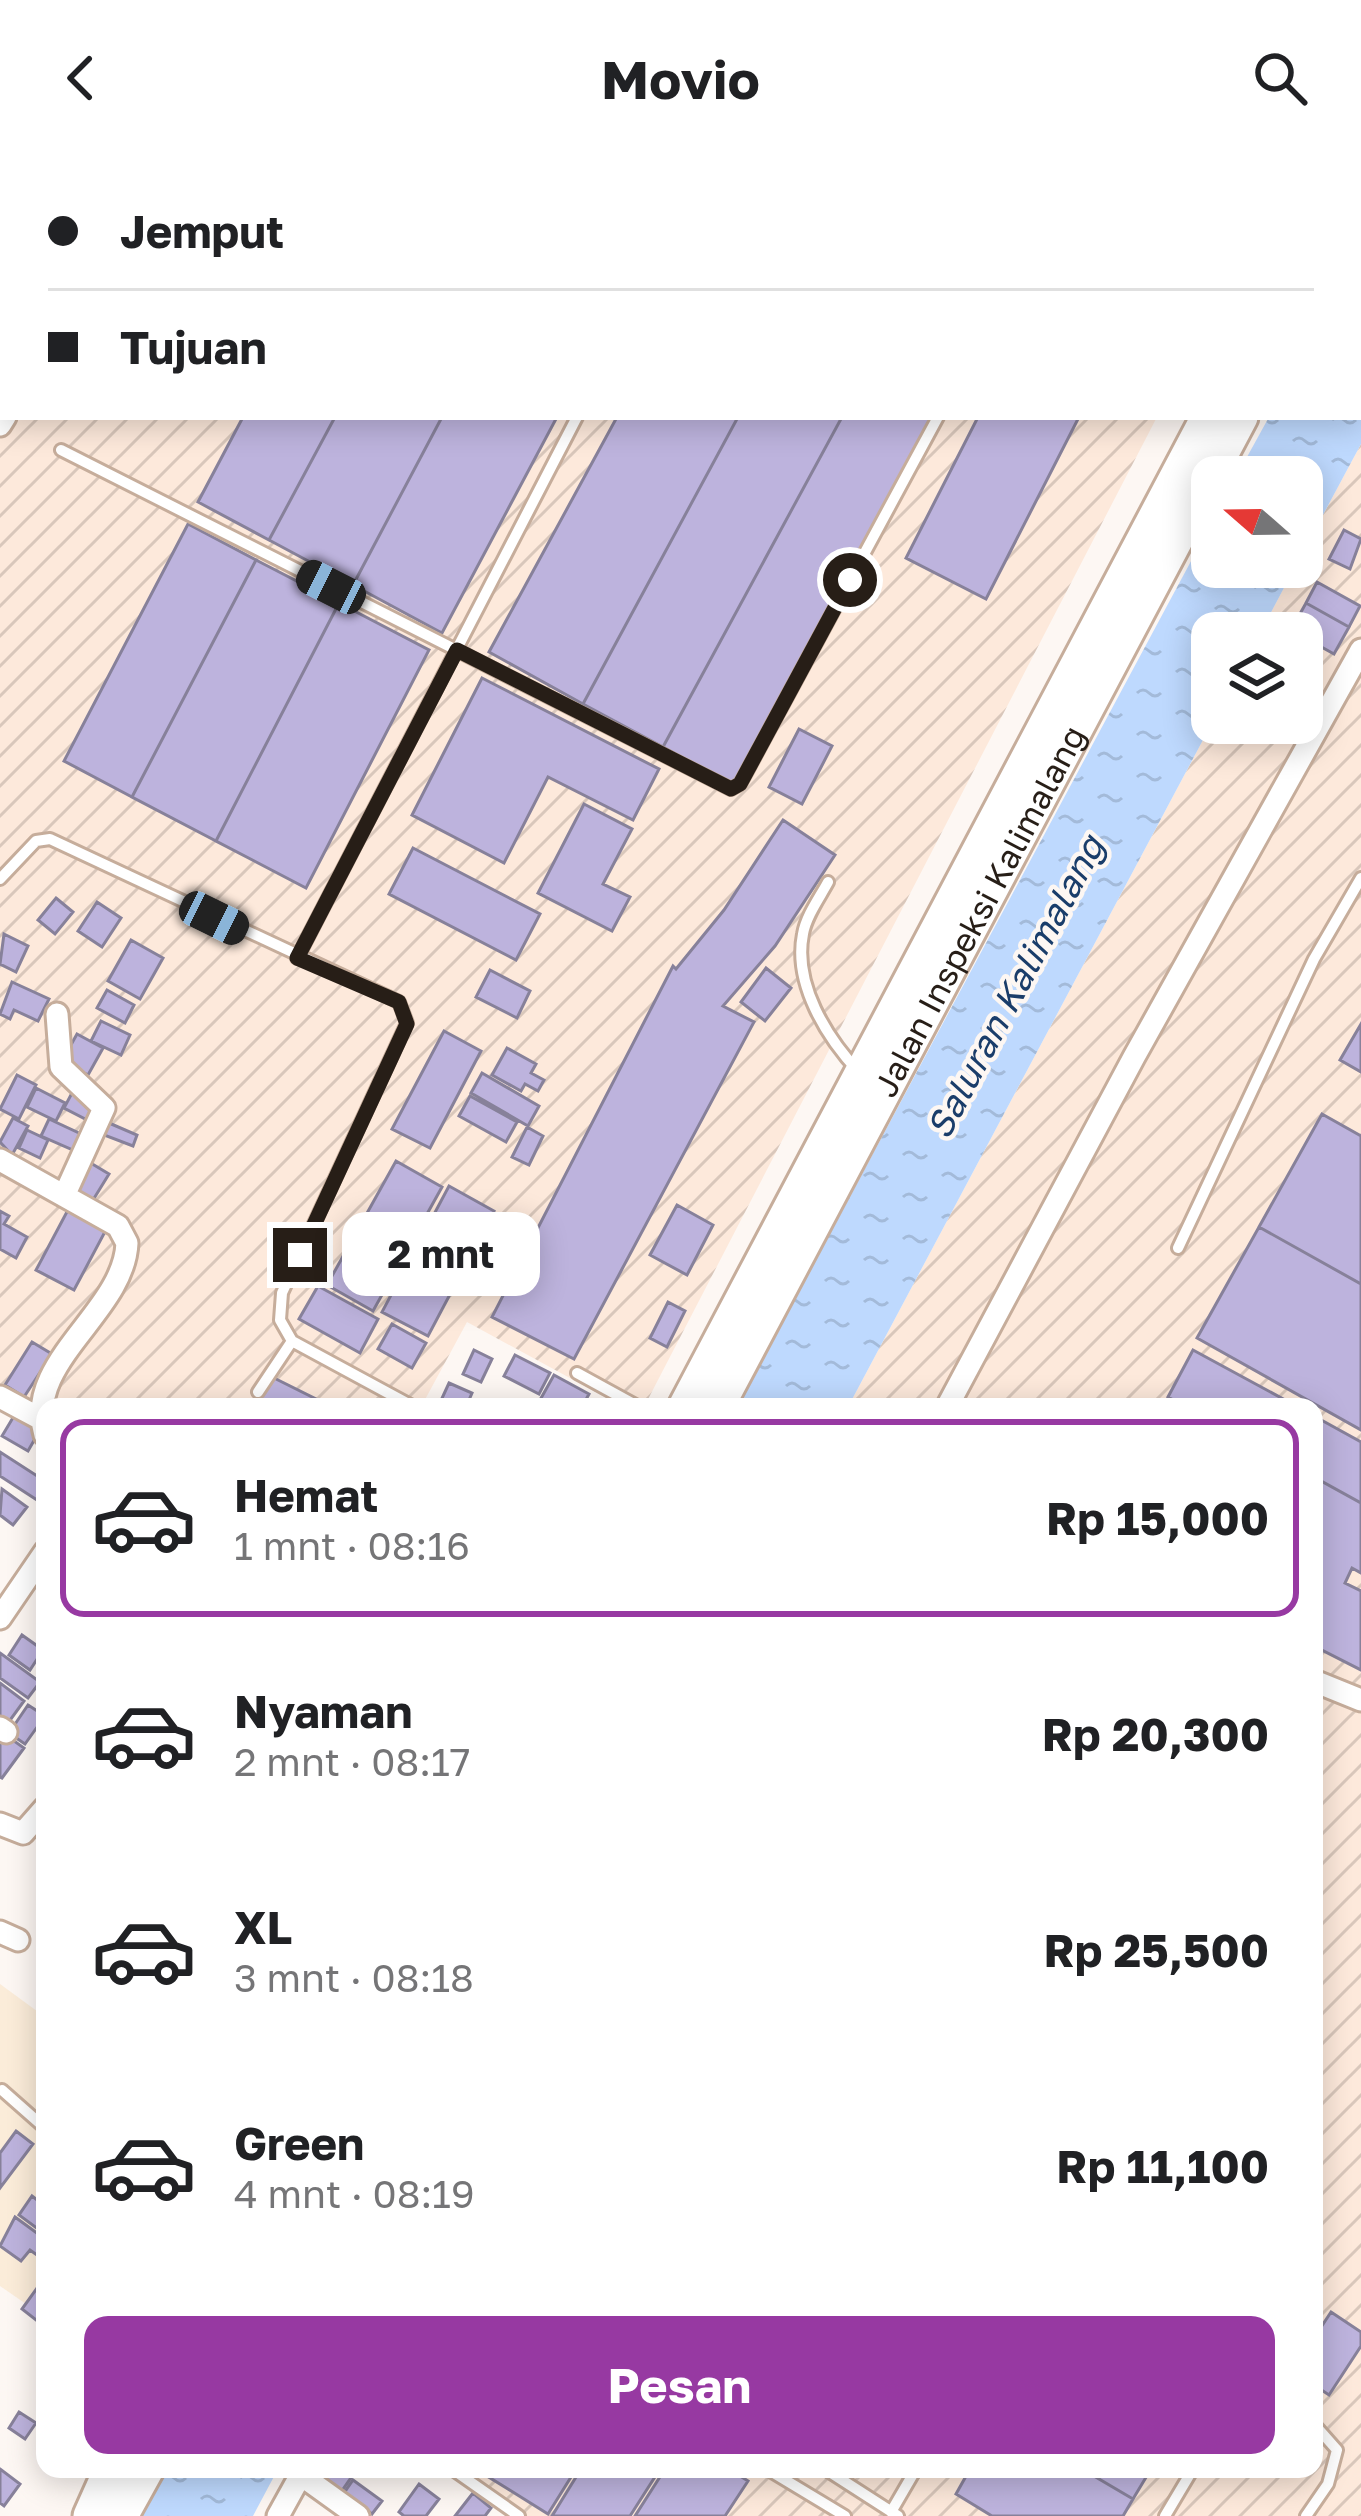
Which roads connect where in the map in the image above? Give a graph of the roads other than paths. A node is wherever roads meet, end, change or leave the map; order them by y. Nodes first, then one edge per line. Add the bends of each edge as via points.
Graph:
1 (575, 420) edge
2 (936, 420) edge
3 (1207, 420) edge
4 (1239, 420) edge
5 (61, 450) dead end
6 (457, 650) junction
7 (1361, 650) edge
8 (1076, 694) junction
9 (1361, 878) edge
10 (0, 879) edge
11 (828, 882) dead end
12 (297, 958) junction
13 (57, 1014) dead end
14 (874, 1085) junction
15 (0, 1160) edge
16 (64, 1196) junction
17 (1178, 1248) dead end
18 (292, 1341) junction
19 (577, 1373) dead end
20 (258, 1392) dead end
21 (0, 1397) edge
22 (47, 1398) edge
23 (397, 1398) edge
24 (622, 1398) edge
25 (690, 1398) edge
26 (721, 1398) edge
27 (952, 1398) edge
28 (36, 1422) edge
29 (36, 1565) edge
30 (0, 1618) edge
31 (1323, 1685) edge
32 (1361, 1700) edge
33 (36, 1818) edge
34 (0, 1824) edge
35 (2, 2090) edge
36 (36, 2120) edge
37 (1323, 2435) edge
38 (107, 2478) edge
39 (141, 2478) edge
40 (299, 2478) edge
41 (310, 2478) edge
42 (465, 2478) edge
43 (781, 2478) edge
44 (839, 2478) edge
45 (912, 2478) edge
46 (1188, 2478) edge
47 (894, 2514) edge
48 (90, 2516) edge
49 (121, 2516) edge
50 (278, 2516) edge
51 (358, 2516) edge
52 (519, 2516) edge
53 (845, 2516) edge
54 (1166, 2516) edge
55 (1306, 2516) edge

1 - 6 lane
2 - 6 lane via 731,789
3 - 8 main road, Jalan Inspeksi Kalimalang
4 - 8 main road, Jalan Inspeksi Kalimalang
5 - 6 lane
6 - 12 lane
7 - 27 street
8 - 14 main road, Jalan Inspeksi Kalimalang
9 - 17 lane via 1314,959
10 - 12 lane via 36,841 50,839
11 - 14 lane via 802,932 803,973 836,1047
12 - 18 lane via 399,1002 407,1024 282,1293 280,1320
13 - 16 street via 61,1067 104,1108
14 - 25 main road, Jalan Inspeksi Kalimalang
14 - 26 main road, Jalan Inspeksi Kalimalang
15 - 16 street
16 - 22 street via 126,1234 127,1255 50,1381
18 - 20 lane
18 - 23 lane
19 - 24 lane
21 - 28 street
29 - 30 street
31 - 32 street
33 - 34 street via 23,1833
35 - 36 lane
37 - 55 lane via 1336,2450 1328,2484
38 - 48 main road
39 - 49 main road
40 - 50 street
41 - 51 street
42 - 52 lane
43 - 53 lane
44 - 47 lane
45 - 47 lane
46 - 54 lane

